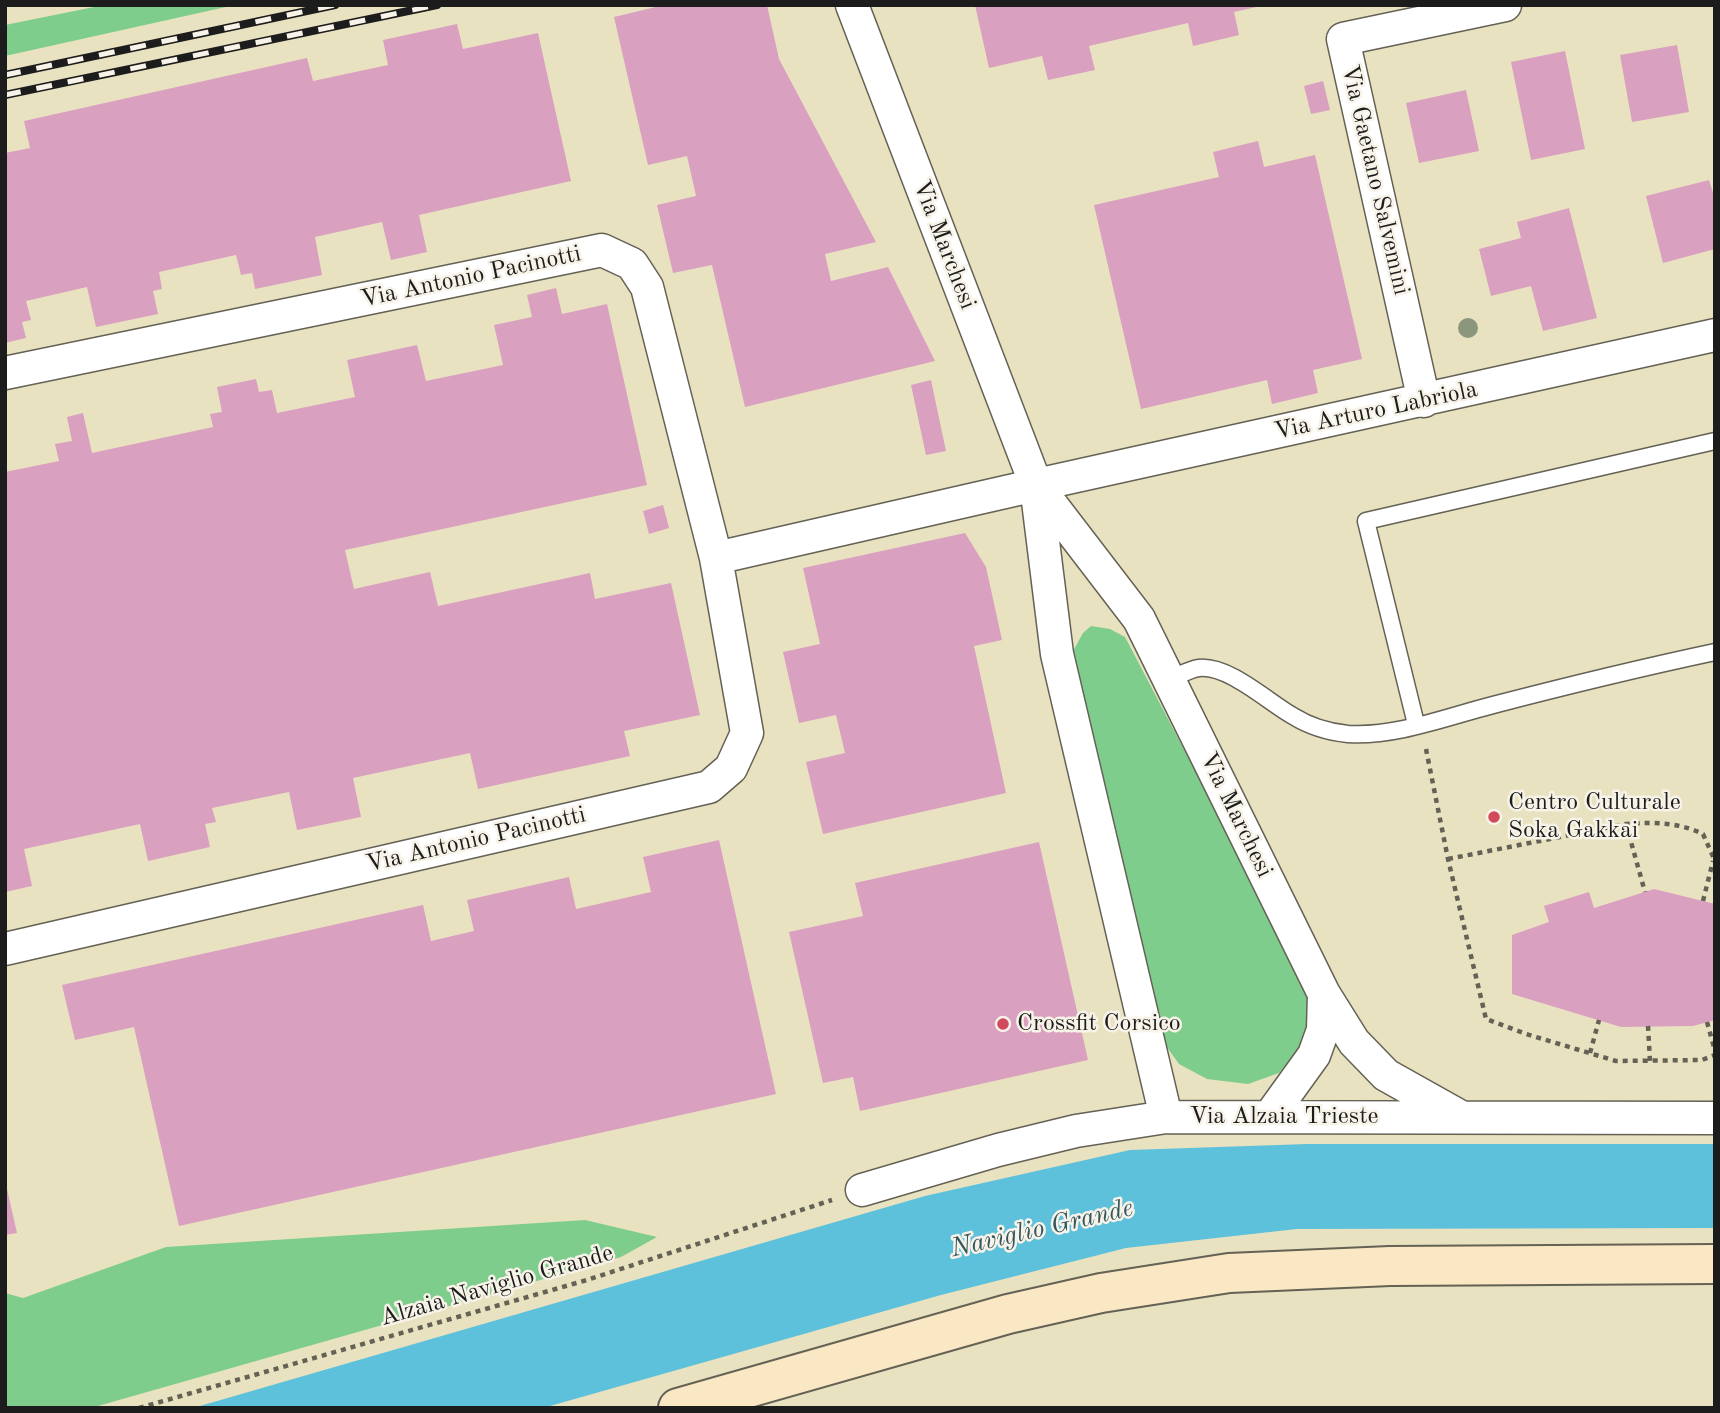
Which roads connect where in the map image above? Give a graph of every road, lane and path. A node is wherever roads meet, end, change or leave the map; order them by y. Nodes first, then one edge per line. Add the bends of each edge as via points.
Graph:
1 (1505, 5) edge
2 (854, 11) edge
3 (1715, 335) edge
4 (5, 373) edge
5 (1424, 401) junction
6 (1715, 441) edge
7 (1036, 485) junction
8 (716, 558) junction
9 (1715, 652) edge
10 (1170, 680) junction
11 (1418, 725) junction
12 (1626, 824) junction
13 (1448, 859) junction
14 (1714, 861) edge
15 (1645, 892) dead end
16 (1703, 901) dead end
17 (5, 949) edge
18 (1324, 994) junction
19 (1600, 1020) dead end
20 (1707, 1022) dead end
21 (1648, 1026) dead end
22 (1590, 1053) junction
23 (1715, 1053) edge
24 (1650, 1061) junction
25 (1270, 1116) junction
26 (1166, 1117) junction
27 (1462, 1117) junction
28 (1715, 1118) edge
29 (863, 1190) joint
30 (1715, 1264) edge
31 (139, 1408) edge
32 (678, 1408) edge

1 - 5 street, Via Gaetano Salvemini via 1343,39
2 - 7 street, Via Marchesi
3 - 5 street, Via Arturo Labriola
4 - 8 street, Via Antonio Pacinotti via 602,250 632,264 647,287
5 - 7 street, Via Arturo Labriola
6 - 11 lane via 1366,521
7 - 8 street
7 - 10 street, Via Marchesi via 1139,619
7 - 26 street, Via Marchesi via 1057,653
8 - 17 street, Via Antonio Pacinotti via 747,733 731,768 709,787
9 - 11 lane
10 - 11 lane via 1199,668 1220,672 1292,716 1317,728 1347,734
10 - 18 street, Via Marchesi
11 - 13 path
12 - 13 path
12 - 14 path via 1685,826 1703,834
12 - 15 path
13 - 22 path via 1486,1019
14 - 16 path
18 - 25 street via 1323,1030 1314,1055
18 - 27 street, Via Marchesi via 1354,1042 1386,1075
19 - 22 path
20 - 23 path
21 - 24 path
22 - 24 path via 1616,1061
23 - 24 path via 1702,1060
25 - 26 street, Via Alzaia Trieste
25 - 27 street, Via Alzaia Trieste
26 - 29 street, Via Alzaia Trieste via 1076,1131
27 - 28 street, Via Alzaia Trieste
29 - 31 path, Alzaia Naviglio Grande via 587,1280
30 - 32 main road via 1390,1266 1229,1273 1101,1293 1008,1314

